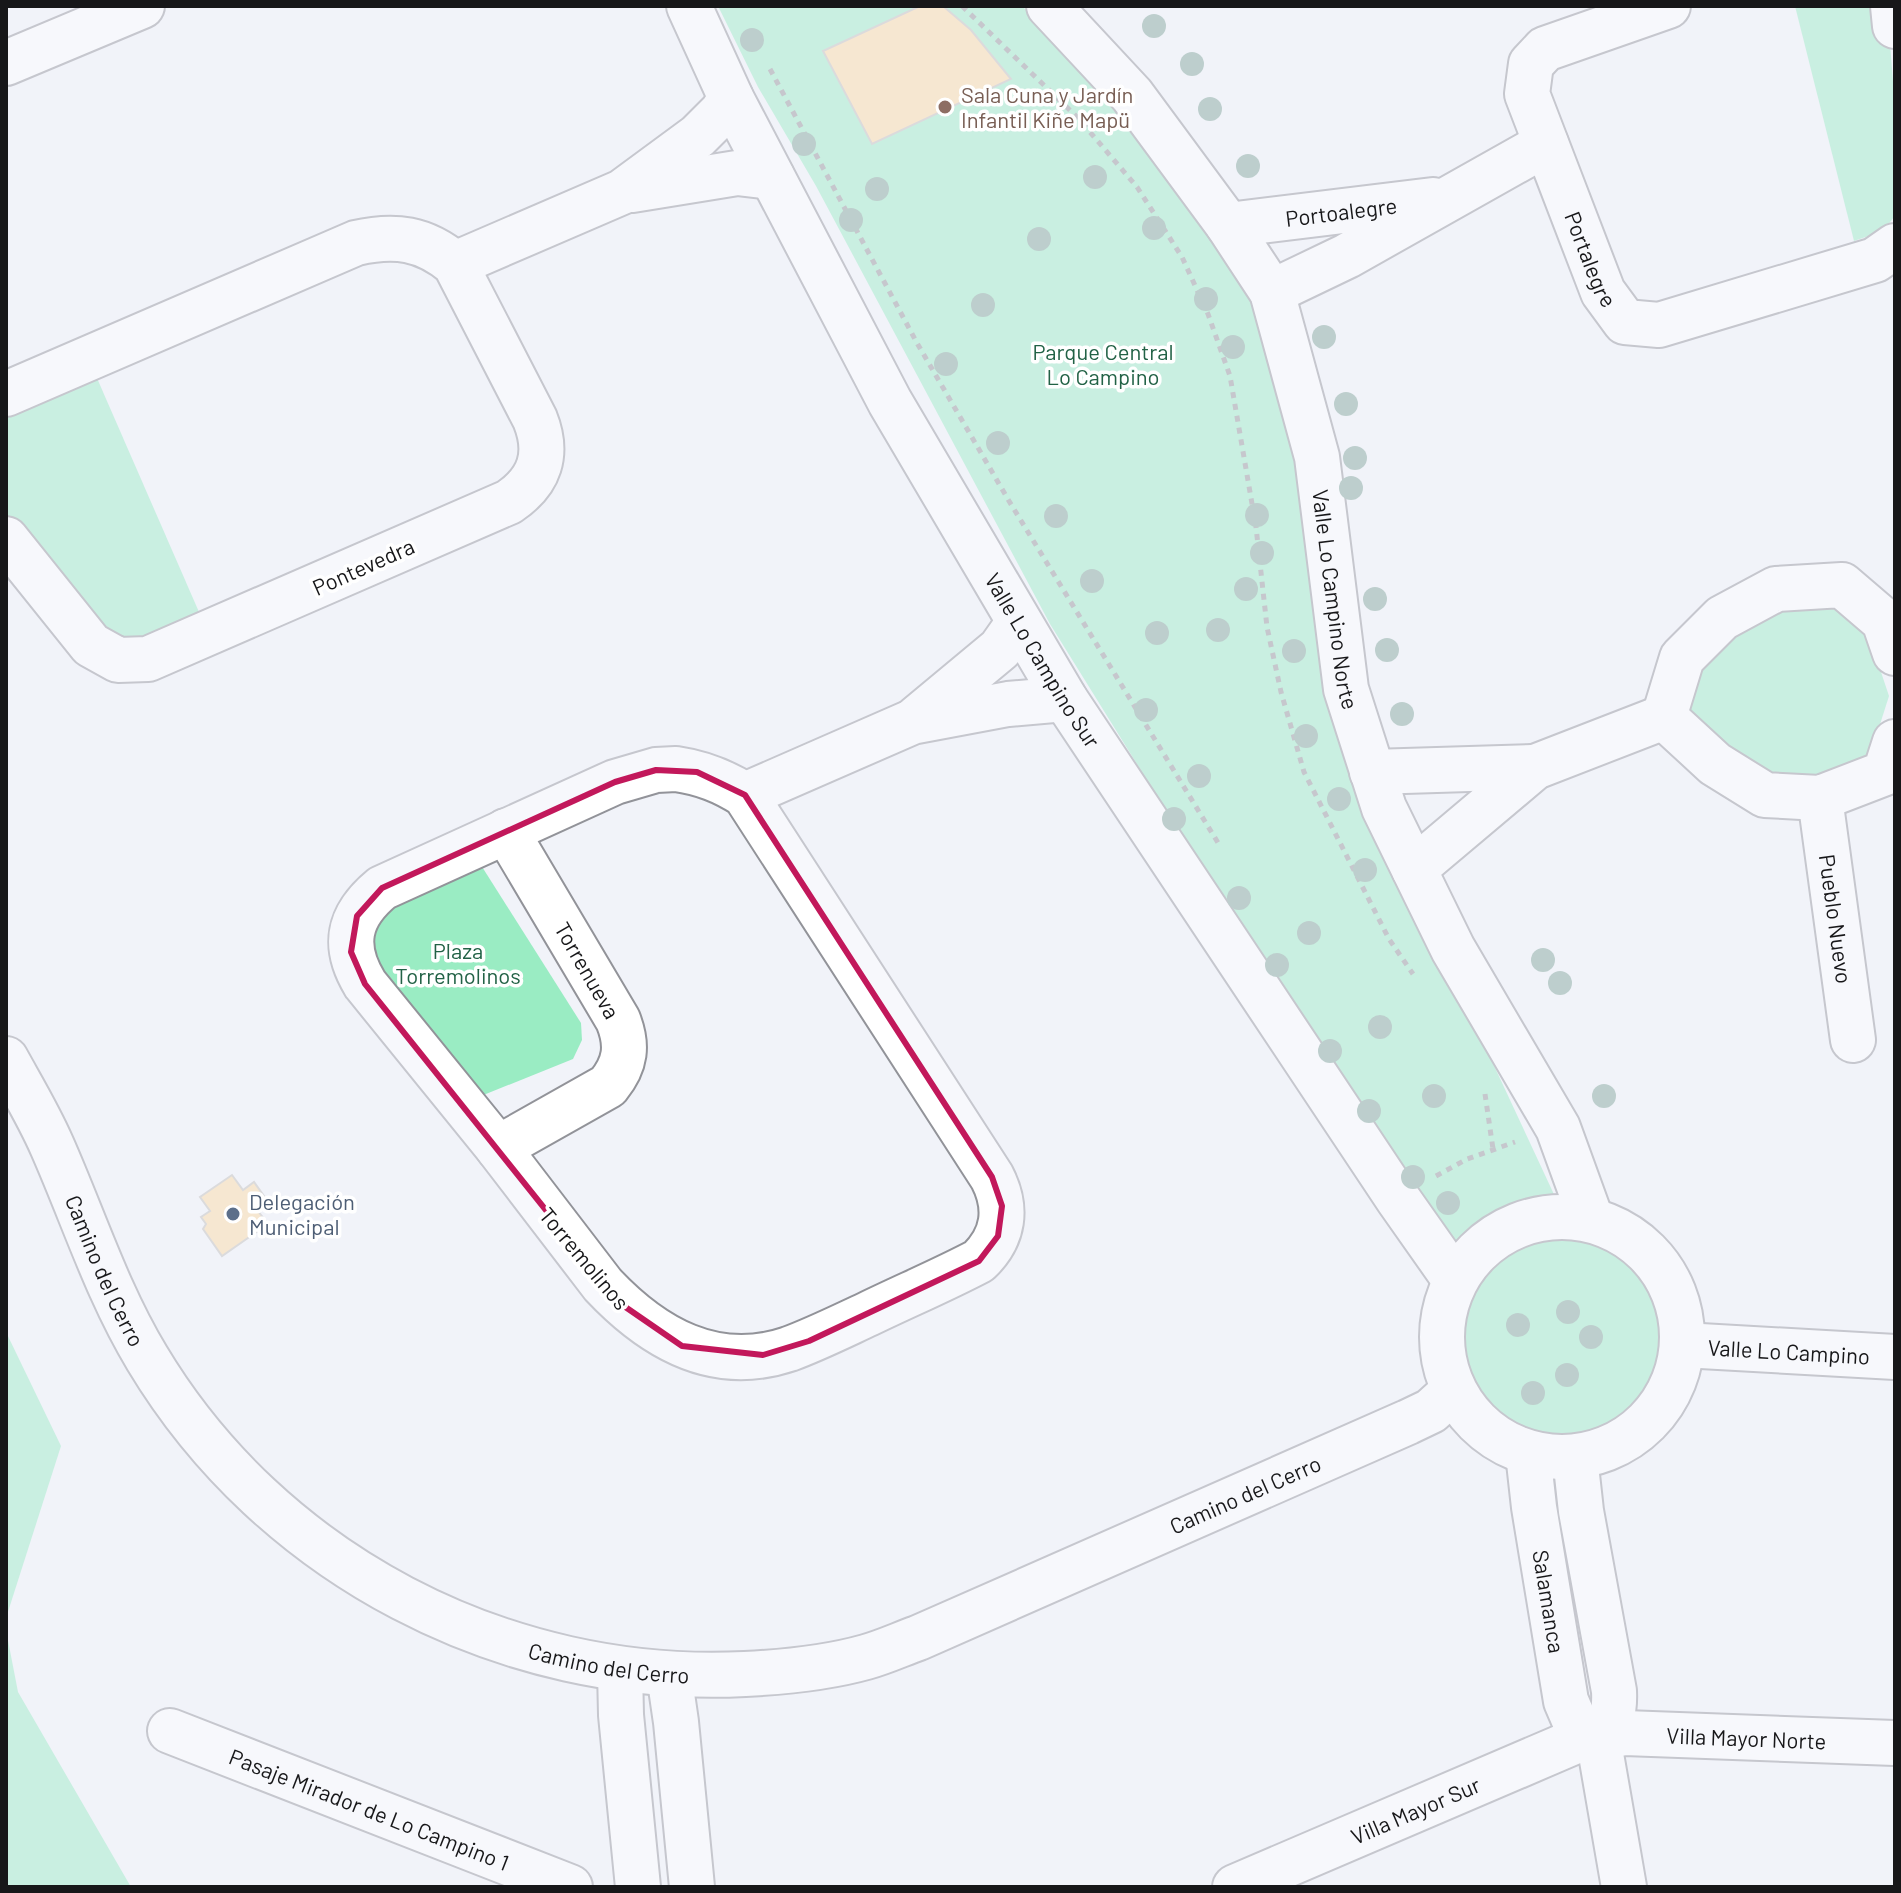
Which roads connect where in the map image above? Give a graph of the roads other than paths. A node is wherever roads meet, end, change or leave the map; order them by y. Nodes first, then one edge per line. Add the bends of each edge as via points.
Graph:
1 (142, 6) edge
2 (689, 6) edge
3 (1049, 6) edge
4 (1668, 6) edge
5 (1893, 6) edge
6 (1895, 26) edge
7 (6, 63) edge
8 (731, 98) junction
9 (1546, 144) junction
10 (772, 177) junction
11 (622, 192) junction
12 (1456, 197) junction
13 (1228, 225) junction
14 (1895, 246) edge
15 (455, 264) junction
16 (1272, 292) junction
17 (6, 394) edge
18 (6, 539) edge
19 (1019, 622) junction
20 (1895, 653) edge
21 (1065, 699) junction
22 (1664, 717) junction
23 (912, 722) junction
24 (1895, 742) edge
25 (1535, 767) junction
26 (1372, 772) junction
27 (745, 795) junction
28 (1820, 798) junction
29 (506, 831) junction
30 (1414, 869) junction
31 (1853, 1040) dead end
32 (6, 1059) edge
33 (498, 1148) junction
34 (1591, 1219) junction
35 (1455, 1280) junction
36 (1683, 1345) junction
37 (1895, 1357) edge
38 (1453, 1391) junction
39 (1528, 1453) junction
40 (1575, 1457) junction
41 (620, 1670) junction
42 (669, 1674) junction
43 (170, 1731) dead end
44 (1598, 1737) junction
45 (1895, 1743) edge
46 (1297, 1874) edge
47 (570, 1887) edge
48 (638, 1887) edge
49 (692, 1887) edge
50 (1235, 1887) edge
51 (1624, 1887) edge

1 - 7 street
2 - 8 street, Valle Lo Campino Sur
3 - 13 street, Valle Lo Campino Norte via 1132,95
4 - 9 street, Portalegre via 1545,49 1531,64 1527,94
5 - 6 street
8 - 10 street, Valle Lo Campino Sur
8 - 11 street via 698,136
9 - 12 street, Portoalegre
9 - 14 street, Portalegre via 1603,292 1625,322 1659,325 1875,260
10 - 11 street via 737,173
10 - 19 street, Valle Lo Campino Sur via 890,402
11 - 15 street
12 - 13 street, Portoalegre
12 - 16 street, Portoalegre
13 - 16 street, Valle Lo Campino Norte
15 - 17 street via 419,241 356,243
15 - 18 street, Pontevedra via 541,434 540,467 533,481 509,502 148,659 133,661 118,660 91,645
16 - 26 street, Valle Lo Campino Norte via 1317,457 1346,689
19 - 21 street, Valle Lo Campino Sur
19 - 23 street via 1000,649
20 - 22 street via 1884,621 1842,585 1776,589 1722,618 1682,658
21 - 23 street
21 - 35 street, Valle Lo Campino Sur
22 - 25 street
22 - 28 street via 1715,764 1765,795
23 - 27 street
24 - 28 street via 1885,773
25 - 26 street
25 - 30 street
26 - 30 street, Valle Lo Campino Norte
27 - 29 street, Torremolinos via 697,772 656,770 615,782
27 - 33 street, Torremolinos via 992,1177 1002,1220 990,1250 965,1268 787,1350 739,1357 710,1353 660,1334 621,1304
28 - 31 street, Pueblo Nuevo
29 - 33 street, Torrenueva via 618,1020 625,1046 624,1060 608,1086
29 - 33 street, Torremolinos via 382,888 357,916 351,934 351,952 365,984
30 - 34 street, Valle Lo Campino Norte via 1453,949 1558,1128
32 - 41 street, Camino del Cerro via 51,1142 146,1357 180,1409 260,1499 306,1538 426,1611 488,1637
34 - 35 street, Valle Lo Campino via 1538,1218 1513,1226 1470,1258
34 - 36 street, Valle Lo Campino via 1641,1245 1660,1266 1681,1317
35 - 38 street, Valle Lo Campino via 1441,1335
36 - 37 street, Valle Lo Campino
36 - 40 street, Valle Lo Campino via 1670,1392 1657,1412 1620,1443
38 - 39 street, Valle Lo Campino via 1498,1440
38 - 42 street, Camino del Cerro via 1431,1411 866,1657 759,1673
39 - 40 street, Valle Lo Campino
39 - 44 street, Salamanca via 1569,1713 1582,1729
40 - 44 street, Salamanca via 1614,1691 1612,1717
41 - 42 street, Camino del Cerro
41 - 48 street
42 - 49 street
43 - 47 street, Pasaje Mirador de Lo Campino 1
44 - 45 street, Villa Mayor Norte via 1651,1733
44 - 46 street, Villa Mayor Sur via 1555,1750
44 - 51 street
46 - 50 street, Villa Mayor Sur

